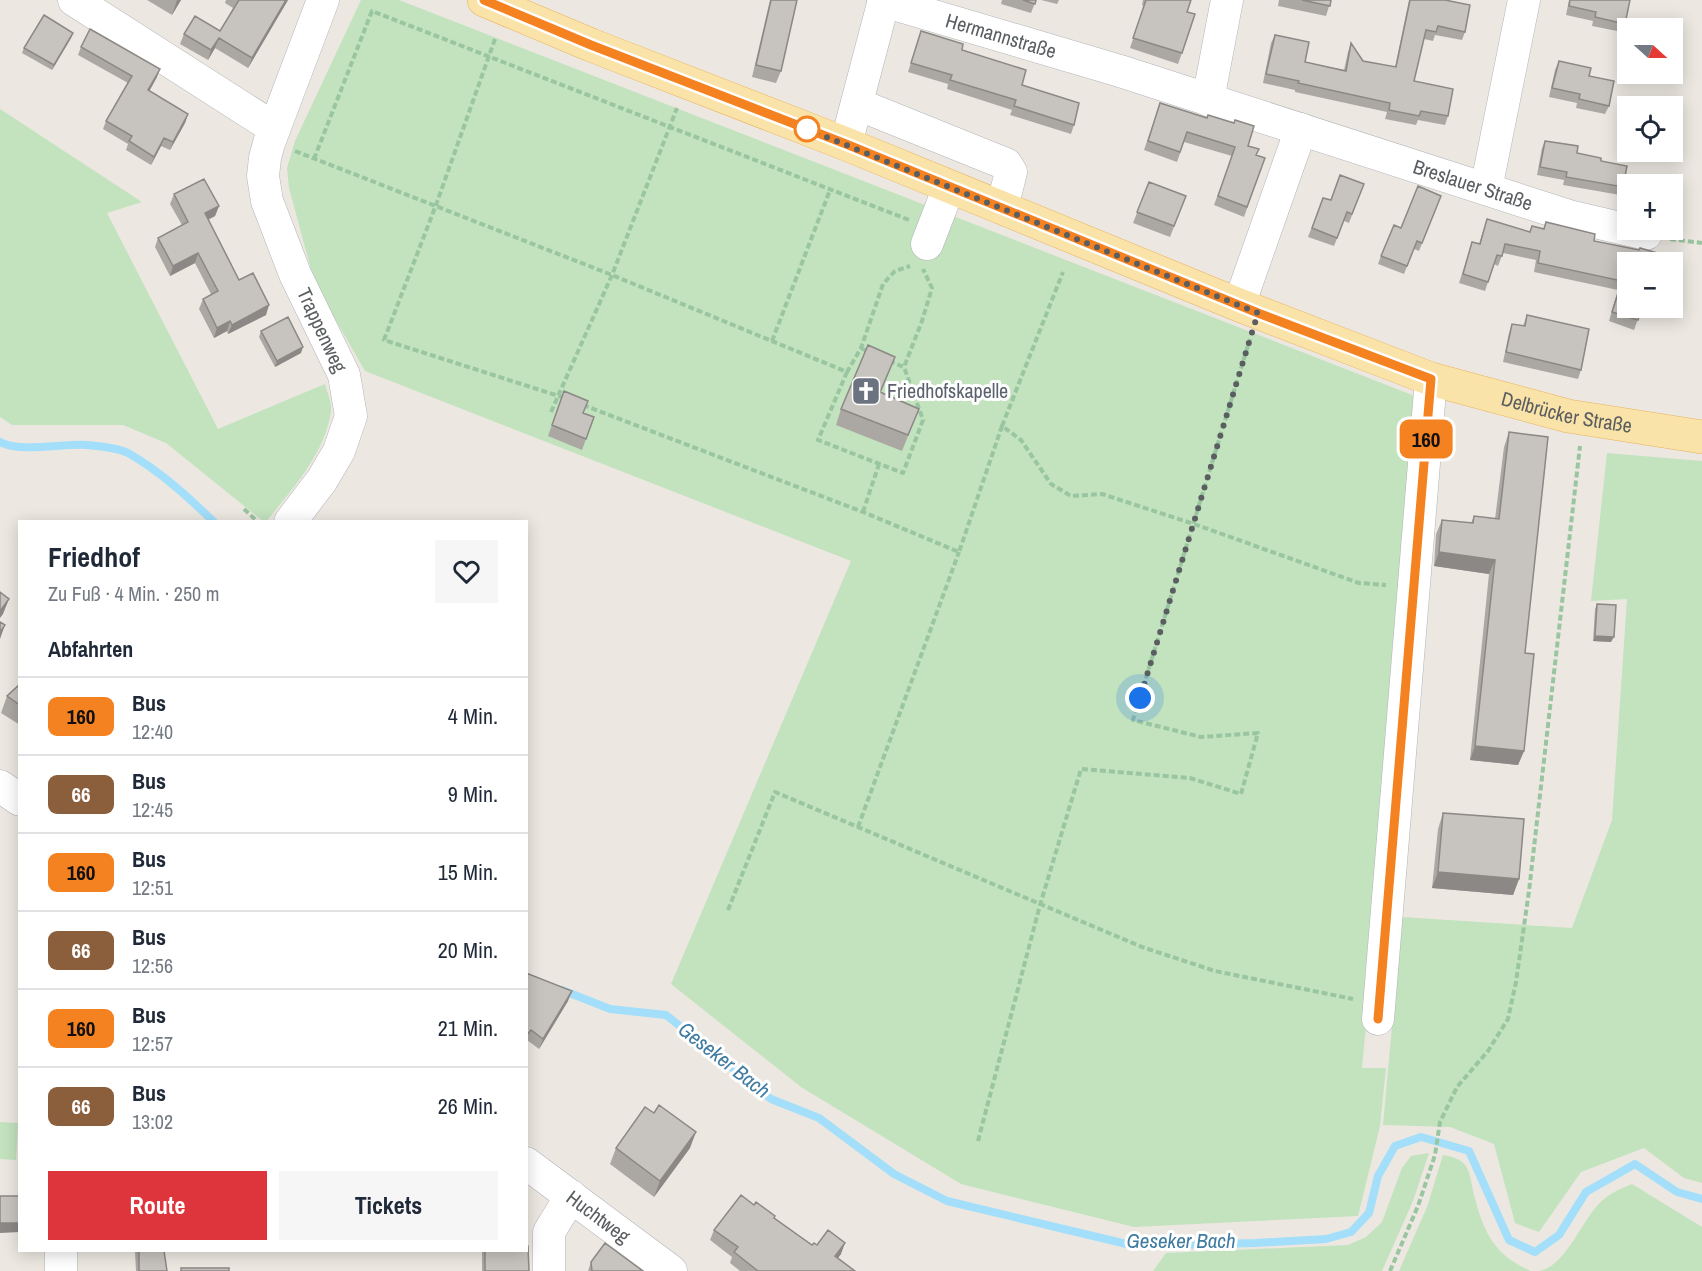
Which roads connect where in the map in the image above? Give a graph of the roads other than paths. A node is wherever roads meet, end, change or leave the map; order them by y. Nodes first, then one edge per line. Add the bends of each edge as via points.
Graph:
1 (323, 0) edge
2 (484, 0) edge
3 (1227, 0) edge
4 (1524, 0) edge
5 (884, 1) edge
6 (88, 4) edge
7 (1120, 71) joint
8 (1208, 100) junction
9 (858, 105) junction
10 (1301, 129) junction
11 (283, 139) junction
12 (846, 144) junction
13 (949, 187) junction
14 (1486, 189) junction
15 (1002, 208) junction
16 (1617, 227) edge
17 (922, 233) road end
18 (1249, 309) junction
19 (1431, 379) junction
20 (1702, 437) edge
21 (292, 520) edge
22 (0, 786) edge
23 (18, 799) edge
24 (1379, 1010) road end
25 (528, 1164) edge
26 (571, 1196) junction
27 (61, 1252) edge
28 (61, 1271) edge
29 (549, 1271) edge
30 (671, 1271) edge

1 - 11 street, Trappenweg
2 - 12 main road, Delbrücker Straße
3 - 8 street
4 - 14 street
5 - 7 street, Hermannstraße
5 - 9 street, Hermannstraße
6 - 11 street
7 - 8 street, Breslauer Straße
8 - 10 street, Breslauer Straße
9 - 12 street, Hermannstraße
9 - 15 street via 1006,164 1011,172
10 - 14 street, Breslauer Straße
10 - 18 street
11 - 21 street, Trappenweg via 265,158 267,201 295,274 344,375 351,416 339,451
12 - 13 main road, Delbrücker Straße
13 - 15 main road, Delbrücker Straße
13 - 17 street
14 - 16 street, Breslauer Straße
15 - 18 main road, Delbrücker Straße
18 - 19 main road, Delbrücker Straße
19 - 20 main road, Delbrücker Straße via 1584,419
19 - 24 street
22 - 23 street
25 - 26 street, Huchtweg
26 - 29 street via 549,1232
26 - 30 street, Huchtweg
27 - 28 street

